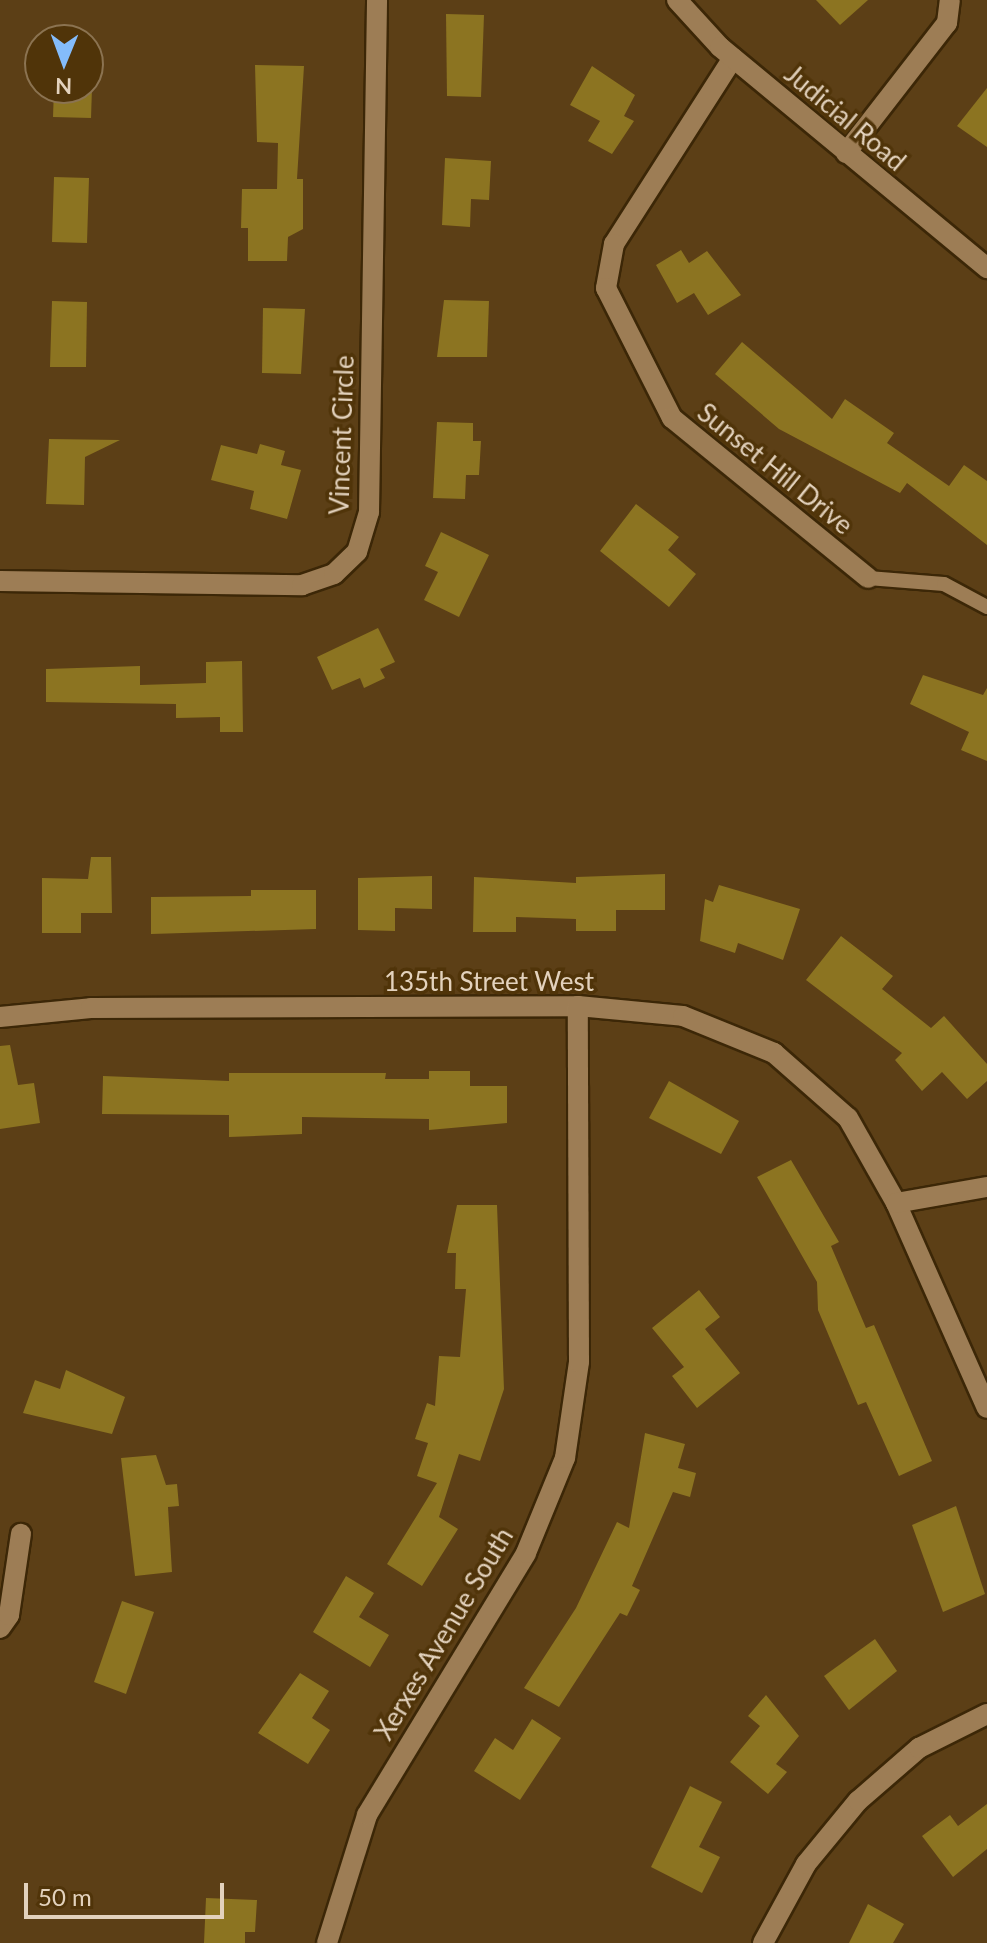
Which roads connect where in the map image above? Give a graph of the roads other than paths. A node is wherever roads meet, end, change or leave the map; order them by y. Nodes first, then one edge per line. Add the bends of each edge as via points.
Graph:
1 (377, 0) edge
2 (677, 0) edge
3 (950, 0) edge
4 (733, 58) junction
5 (846, 153) junction
6 (987, 268) edge
7 (868, 578) joint
8 (0, 581) edge
9 (987, 607) edge
10 (578, 1006) junction
11 (0, 1017) edge
12 (987, 1187) edge
13 (896, 1203) junction
14 (987, 1408) edge
15 (21, 1534) dead end
16 (0, 1628) edge
17 (987, 1714) edge
18 (327, 1943) edge
19 (763, 1943) edge

1 - 8 street, Vincent Circle via 369,512 357,552 334,574 302,585
2 - 4 street, Judicial Road
3 - 5 street via 947,23
4 - 5 street, Judicial Road
4 - 7 street, Sunset Hill Drive via 614,244 606,288 672,418
5 - 6 street, Judicial Road
7 - 9 lane via 944,584
10 - 11 street, 135th Street West via 91,1008
10 - 13 street, 135th Street West via 683,1016 774,1053 848,1118
10 - 18 street, Xerxes Avenue South via 579,1362 565,1458 526,1553 367,1815
12 - 13 street
13 - 14 street, 135th Street West
15 - 16 street via 9,1615
17 - 19 street via 919,1748 858,1801 806,1864

